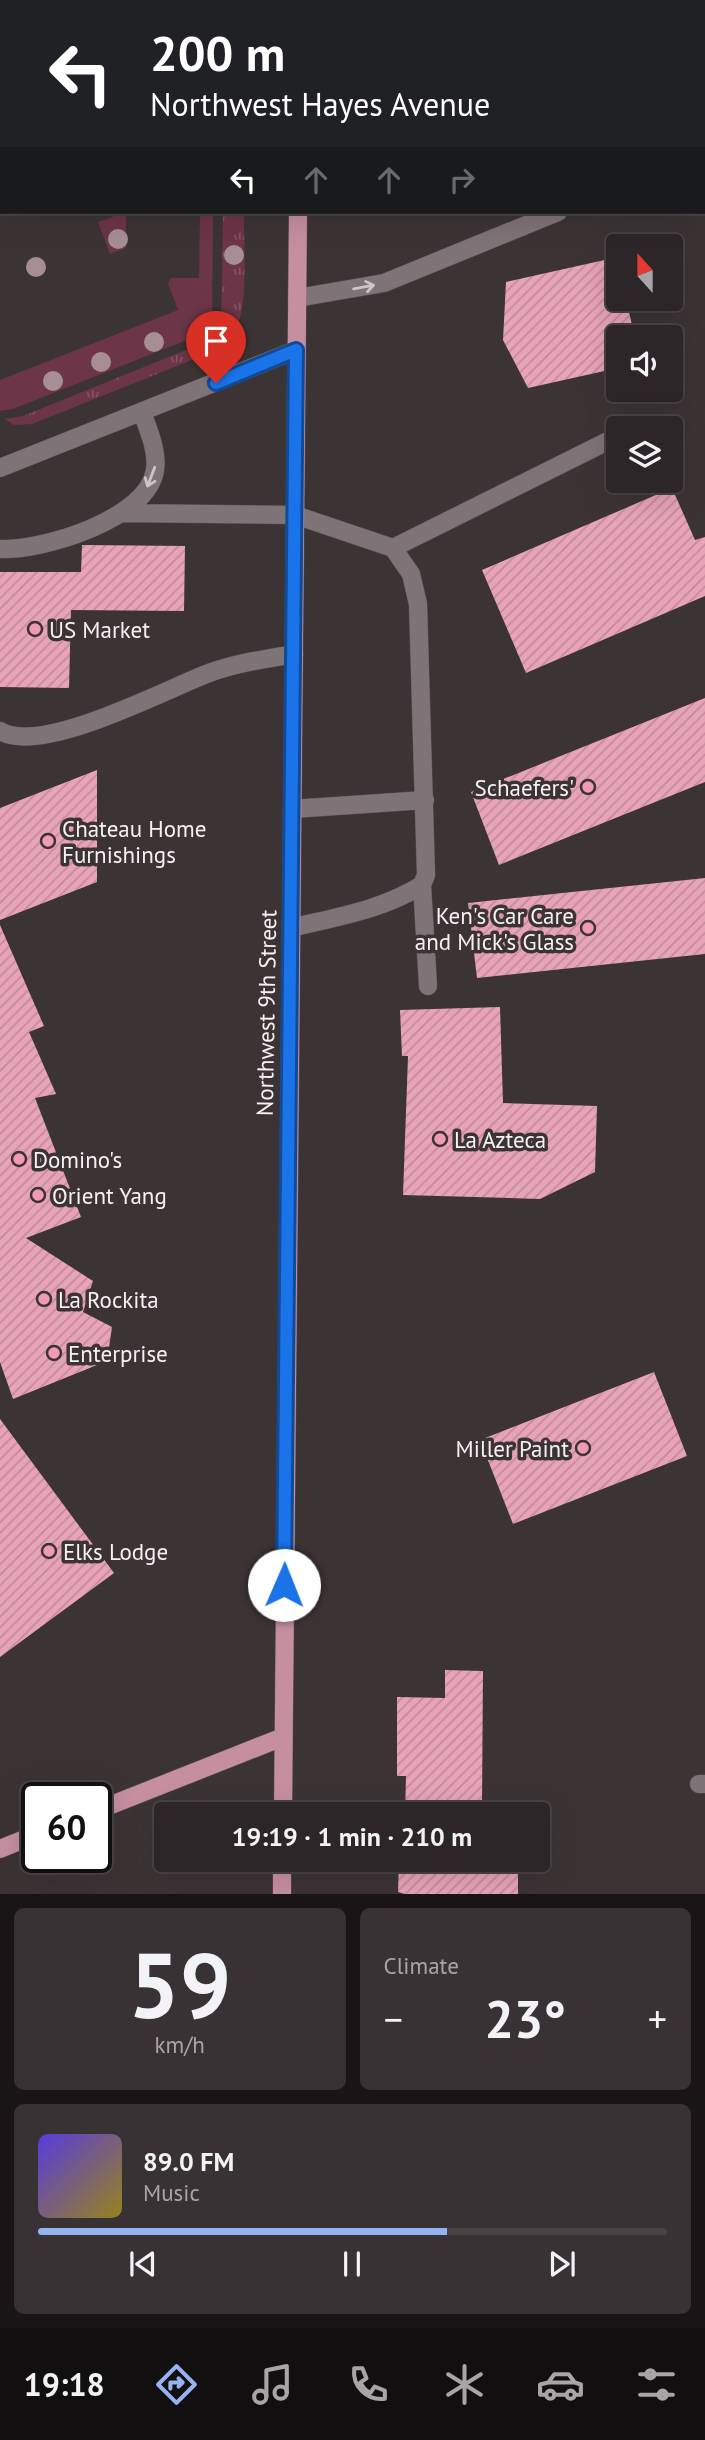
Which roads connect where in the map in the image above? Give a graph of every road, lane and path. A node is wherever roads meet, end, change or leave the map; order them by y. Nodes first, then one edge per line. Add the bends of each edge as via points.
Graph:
1 (298, 214) edge
2 (553, 214) edge
3 (297, 298) junction
4 (296, 350) junction
5 (142, 412) junction
6 (606, 442) edge
7 (0, 468) edge
8 (122, 513) junction
9 (295, 515) junction
10 (393, 548) junction
11 (0, 549) edge
12 (294, 654) junction
13 (0, 731) edge
14 (425, 800) junction
15 (292, 809) junction
16 (422, 885) junction
17 (291, 928) junction
18 (428, 986) dead end
19 (283, 1737) junction
20 (283, 1802) edge
21 (112, 1805) edge
22 (21, 1840) edge
23 (0, 1849) edge
24 (282, 1872) edge
25 (282, 1894) edge

1 - 3 main road, Northwest 9th Street
3 -> 2 street via 384,283
3 - 4 main road, Northwest 9th Street
4 - 5 street
4 - 9 main road, Northwest 9th Street
5 - 7 street
5 -> 8 street via 155,470 149,485
6 - 10 street
8 - 9 street
8 - 11 street via 80,533 28,547
9 - 10 street
9 - 12 main road, Northwest 9th Street
10 - 14 street via 411,574 418,604
12 - 13 street via 210,673 97,721 36,736
12 - 15 main road, Northwest 9th Street
14 - 15 street
14 - 16 street via 426,874
15 - 17 main road, Northwest 9th Street
16 - 17 street via 374,908
16 - 18 street
17 - 19 main road, Northwest 9th Street
19 - 20 main road, Northwest 9th Street
19 - 21 main road
22 - 23 main road
24 - 25 main road

